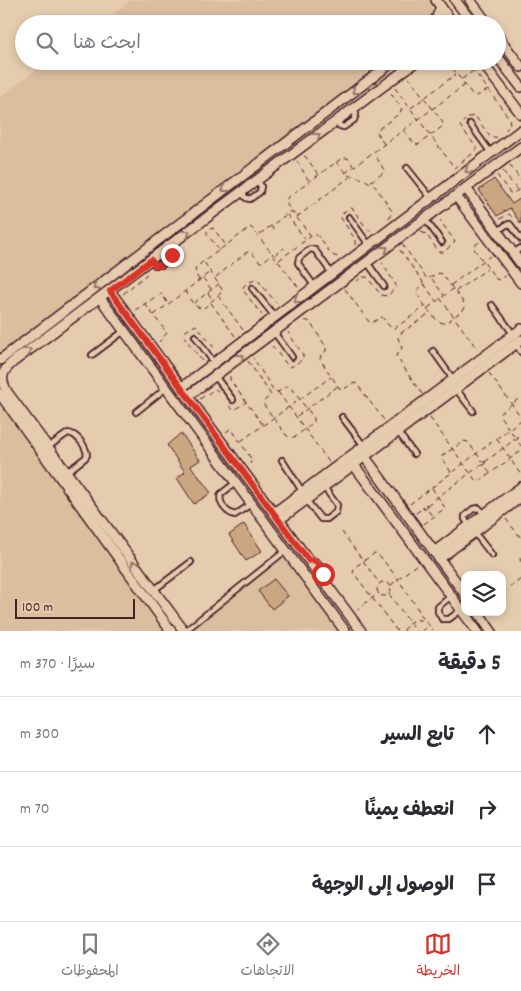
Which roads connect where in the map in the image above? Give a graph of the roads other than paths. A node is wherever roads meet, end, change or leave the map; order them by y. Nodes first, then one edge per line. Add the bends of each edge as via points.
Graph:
1 (455, 0) edge
2 (470, 0) edge
3 (438, 4) edge
4 (446, 15) edge
5 (466, 15) edge
6 (481, 15) edge
7 (506, 47) edge
8 (521, 67) edge
9 (506, 68) edge
10 (382, 70) edge
11 (405, 70) edge
12 (488, 70) edge
13 (521, 87) edge
14 (521, 114) edge
15 (470, 124) dead end
16 (521, 130) edge
17 (521, 147) edge
18 (491, 153) junction
19 (408, 168) dead end
20 (466, 188) junction
21 (456, 196) junction
22 (431, 198) junction
23 (211, 199) junction
24 (219, 209) junction
25 (349, 217) dead end
26 (425, 218) junction
27 (497, 232) junction
28 (521, 238) edge
29 (442, 242) dead end
30 (370, 245) junction
31 (517, 251) edge
32 (367, 262) junction
33 (521, 264) edge
34 (332, 274) junction
35 (521, 283) edge
36 (315, 286) junction
37 (384, 286) dead end
38 (252, 288) dead end
39 (110, 291) junction
40 (100, 298) junction
41 (492, 305) dead end
42 (275, 317) junction
43 (521, 328) edge
44 (124, 331) junction
45 (274, 332) junction
46 (513, 334) junction
47 (195, 336) dead end
48 (519, 345) edge
49 (433, 351) dead end
50 (92, 355) dead end
51 (292, 357) dead end
52 (0, 360) edge
53 (214, 363) junction
54 (215, 376) junction
55 (453, 379) junction
56 (166, 388) junction
57 (181, 388) junction
58 (456, 389) junction
59 (0, 394) edge
60 (188, 396) junction
61 (233, 400) dead end
62 (473, 411) dead end
63 (136, 412) dead end
64 (342, 417) dead end
65 (398, 432) junction
66 (364, 446) junction
67 (48, 447) junction
68 (414, 454) dead end
69 (365, 457) junction
70 (282, 460) dead end
71 (354, 465) junction
72 (67, 472) junction
73 (235, 482) junction
74 (324, 487) junction
75 (521, 487) edge
76 (304, 496) junction
77 (521, 497) edge
78 (251, 504) junction
79 (276, 516) junction
80 (97, 521) junction
81 (472, 529) junction
82 (286, 550) junction
83 (436, 555) junction
84 (492, 555) dead end
85 (191, 562) dead end
86 (461, 589) edge
87 (154, 590) junction
88 (451, 596) junction
89 (461, 610) joint
90 (466, 616) edge
91 (481, 616) edge
92 (171, 631) edge
93 (185, 631) edge
94 (345, 631) edge
95 (361, 631) edge
96 (477, 631) edge
97 (491, 631) edge

1 - 5 street
2 - 6 street
3 - 4 street
7 - 8 street
9 - 13 street
10 -> 23 street
24 -> 11 street
12 - 14 street
15 - 18 lane
16 - 18 street
17 - 20 street
18 -> 22 street
19 - 22 lane
20 - 21 street
20 - 27 street
21 - 26 street
21 - 35 street
22 - 30 street
23 - 24 street
23 -> 52 street
39 -> 24 street via 154,262 167,248
25 - 30 lane
26 - 29 lane
32 -> 26 street
27 - 28 lane via 510,224
27 - 31 street
30 - 34 street
31 - 33 street
32 - 37 lane
32 - 45 street
34 - 36 street
34 - 36 lane via 315,250 298,258 298,263
36 -> 42 street
38 - 42 lane
39 - 40 street
39 - 57 street
40 - 44 street
67 -> 40 street via 8,392 2,376 13,362
41 - 46 lane
42 - 53 street
43 - 46 street
44 - 50 lane
44 - 56 street
45 - 51 lane
54 -> 45 street
46 - 55 street
47 - 53 lane
48 - 58 street
49 - 55 lane
53 - 57 street
54 - 60 street
54 - 61 lane
55 - 66 street
56 - 63 lane
56 - 73 street
57 - 60 street
58 - 62 lane
58 - 65 street
59 - 80 street
60 - 79 street
64 - 66 lane
65 - 68 lane
65 - 69 street
66 - 76 street
67 - 72 street
67 - 72 lane via 68,433 76,436 86,448 85,458
69 - 71 street
69 - 83 street
70 - 76 lane
71 - 74 street
71 - 88 street
72 - 80 street
73 - 78 street
73 - 78 lane via 221,494 221,503 235,515
74 - 76 street
74 - 76 lane via 337,505 336,512 327,518 321,519
75 - 81 street via 484,515
76 - 79 street
77 - 81 street
78 - 82 street
79 - 95 street
87 -> 80 street
80 - 92 street
81 - 83 street
81 - 84 lane
82 - 93 lane
82 - 94 street
83 - 86 street
85 - 87 lane
87 - 93 street
88 - 89 street
88 - 89 lane via 438,607 442,619 449,619
90 - 96 street
91 - 97 street

